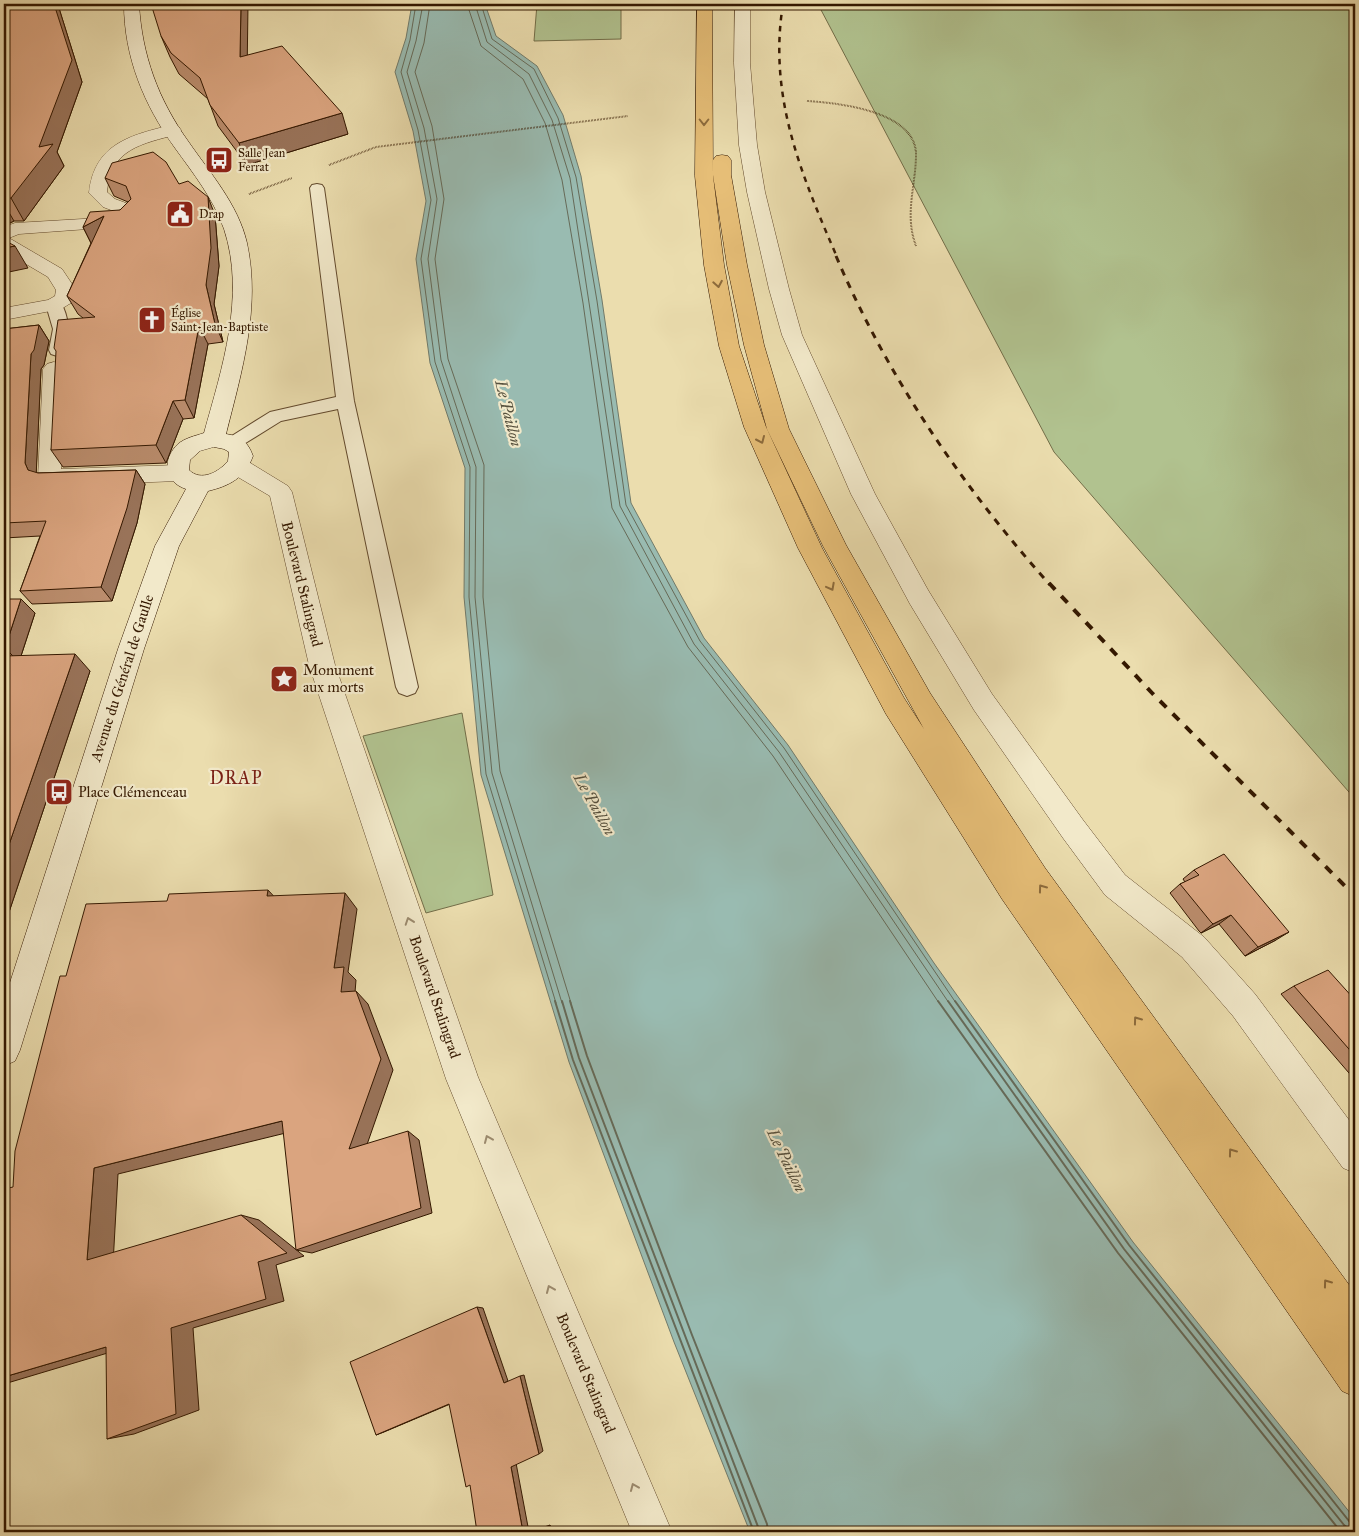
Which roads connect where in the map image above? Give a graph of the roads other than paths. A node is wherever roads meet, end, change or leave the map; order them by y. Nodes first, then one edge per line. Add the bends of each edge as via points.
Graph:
1 (131, 4) edge
2 (704, 4) edge
3 (720, 4) edge
4 (742, 4) edge
5 (172, 130) junction
6 (317, 188) dead end
7 (4, 234) edge
8 (4, 243) edge
9 (54, 305) junction
10 (4, 314) edge
11 (54, 369) joint
12 (345, 401) junction
13 (229, 449) junction
14 (189, 478) junction
15 (407, 687) dead end
16 (4, 1050) edge
17 (1355, 1156) edge
18 (1355, 1323) edge
19 (1355, 1378) edge
20 (652, 1532) edge

1 - 5 street via 131,26 148,89
2 -> 19 main road via 704,176 714,264 728,337 755,427 810,548 895,706 1012,889
18 -> 3 main road via 1029,870 921,702 835,546 778,429 736,265 722,175
4 - 17 street via 742,63 748,145 779,290 792,335 863,494 919,597 983,702 1115,885 1193,947 1244,1005
5 - 7 street via 129,144 109,156 97,180 98,193 109,203 127,210 129,216 122,222 16,229
5 - 13 street via 222,204 237,240 244,295
6 - 12 lane
8 - 9 street via 54,273 66,290 64,299
9 - 10 street
9 - 11 lane via 61,329
11 - 14 street via 49,478
12 - 13 lane via 276,416
12 - 15 lane
13 - 14 street via 222,479
13 - 14 street, Avenue du Général de Gaulle via 198,443 185,451 177,465
20 -> 13 street, Boulevard Stalingrad via 462,1079 322,665 280,492
14 - 16 street, Avenue du Général de Gaulle via 131,649

